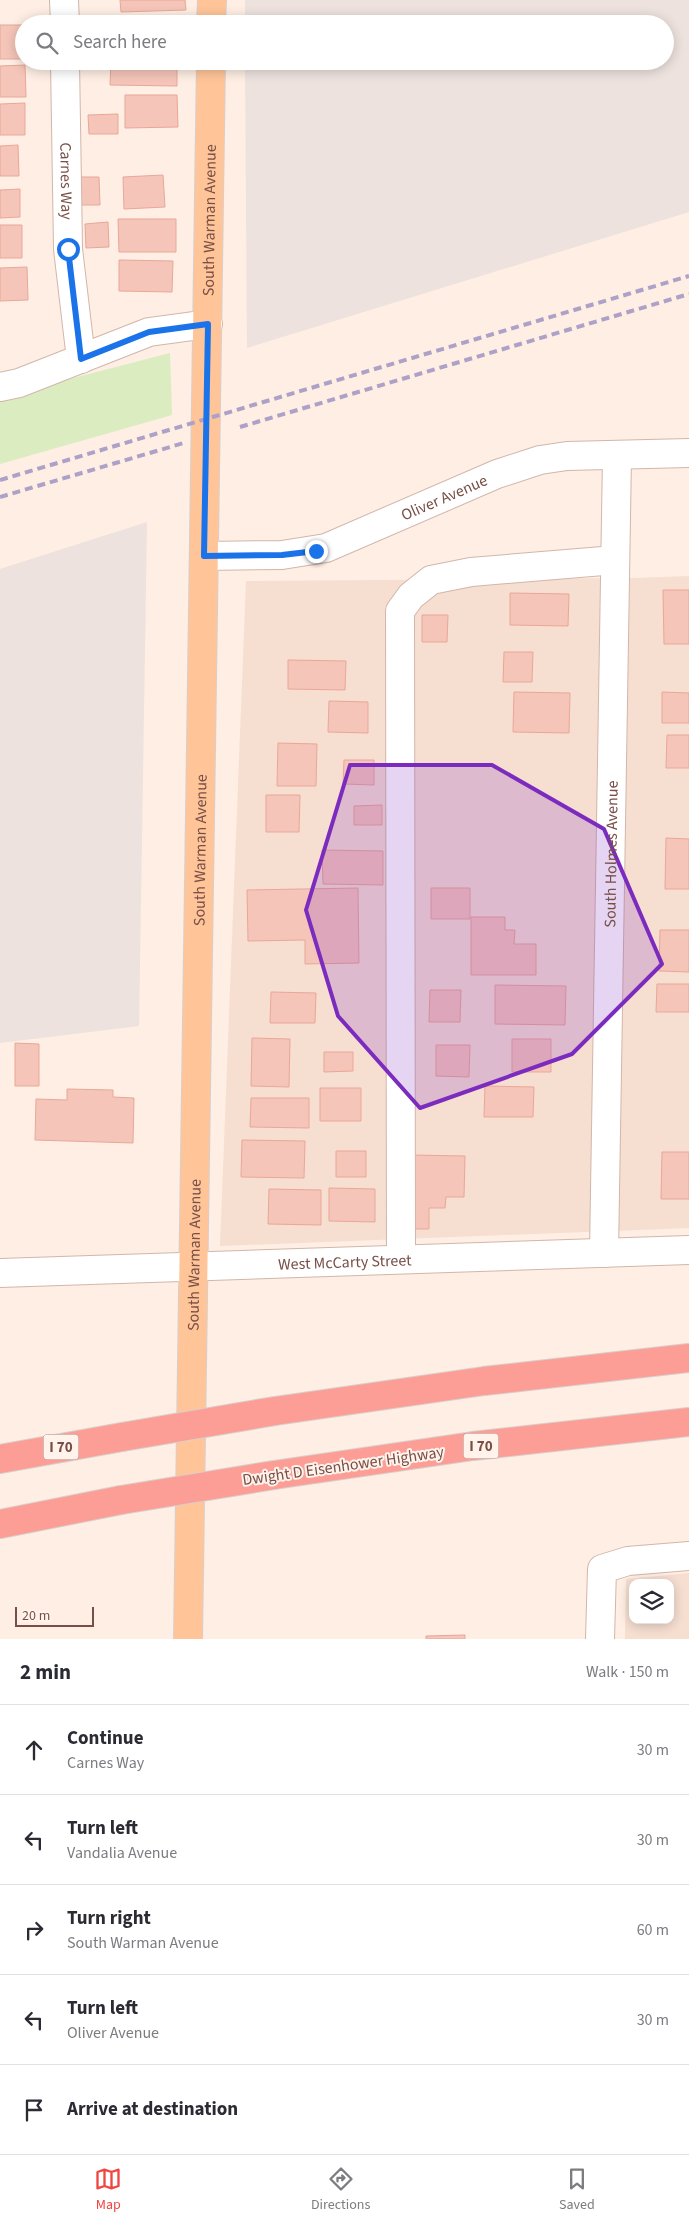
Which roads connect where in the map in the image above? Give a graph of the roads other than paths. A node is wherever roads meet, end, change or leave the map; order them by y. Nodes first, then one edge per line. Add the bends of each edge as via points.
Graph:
1 (64, 0) edge
2 (212, 0) edge
3 (65, 15) edge
4 (211, 15) edge
5 (65, 70) edge
6 (211, 70) edge
7 (208, 324) junction
8 (81, 359) junction
9 (0, 387) edge
10 (689, 453) edge
11 (617, 456) junction
12 (204, 556) junction
13 (615, 560) junction
14 (689, 1250) edge
15 (604, 1253) junction
16 (401, 1260) junction
17 (194, 1267) junction
18 (0, 1274) edge
19 (689, 1358) edge
20 (689, 1422) edge
21 (0, 1459) edge
22 (0, 1524) edge
23 (689, 1556) edge
24 (188, 1639) edge
25 (600, 1639) edge

1 - 3 street
2 - 4 main road
5 - 8 street, Carnes Way via 68,249
6 - 7 main road, South Warman Avenue
7 - 8 street via 149,332
7 - 12 main road, South Warman Avenue
8 - 9 street
10 - 11 street, Oliver Avenue
11 - 12 street, Oliver Avenue via 567,456 522,465 326,548 282,555
11 - 13 street, South Holmes Avenue
12 - 17 main road, South Warman Avenue
13 - 15 street, South Holmes Avenue
13 - 16 street via 471,572 431,580 411,596 400,611
14 - 15 street, West McCarty Street
15 - 16 street, West McCarty Street
16 - 17 street, West McCarty Street
17 - 18 street, West McCarty Street
17 - 24 main road, South Warman Avenue
19 - 21 highway, I 70, bridge via 475,1382 275,1411
20 - 22 highway, Dwight D Eisenhower Highway / I 70, bridge via 473,1446 274,1475
23 - 25 street via 628,1561 602,1569

